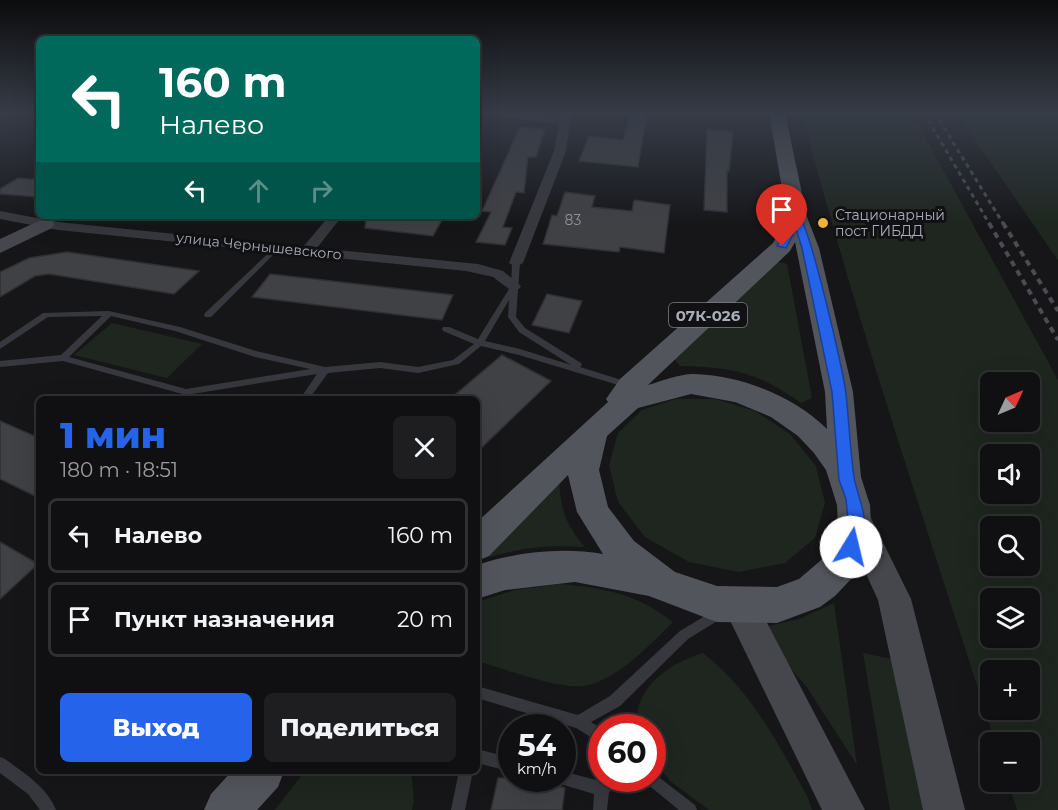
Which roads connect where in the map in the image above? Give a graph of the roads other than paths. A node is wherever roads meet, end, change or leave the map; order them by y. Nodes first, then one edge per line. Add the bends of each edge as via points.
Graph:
1 (560, 151) edge
2 (784, 151) edge
3 (0, 215) edge
4 (797, 217) junction
5 (36, 219) edge
6 (334, 219) edge
7 (51, 220) edge
8 (0, 247) edge
9 (278, 248) junction
10 (308, 251) junction
11 (516, 263) joint
12 (514, 286) junction
13 (109, 313) junction
14 (208, 315) dead end
15 (446, 329) dead end
16 (480, 343) junction
17 (0, 346) edge
18 (63, 358) junction
19 (0, 364) edge
20 (325, 370) junction
21 (593, 374) junction
22 (306, 396) edge
23 (613, 408) junction
24 (847, 480) junction
25 (856, 519) junction
26 (480, 542) edge
27 (652, 579) junction
28 (480, 581) edge
29 (735, 607) junction
30 (480, 693) edge
31 (579, 722) junction
32 (588, 728) edge
33 (480, 757) edge
34 (498, 761) edge
35 (0, 764) edge
36 (259, 774) edge
37 (465, 774) edge
38 (666, 790) edge
39 (606, 792) edge
40 (49, 810) edge
41 (227, 810) edge
42 (458, 810) edge
43 (600, 810) edge
44 (690, 810) edge
45 (844, 810) edge
46 (944, 810) edge

1 - 11 street
2 - 4 main road
3 - 5 street, улица Чернышевского
4 - 23 main road, 07К-026 via 782,246
4 - 24 main road via 808,248 839,392
6 - 10 street
7 - 8 main road
7 - 9 street, улица Чернышевского
9 - 10 street, улица Чернышевского
9 - 14 lane
10 - 12 street, улица Чернышевского via 497,273
11 - 12 lane
12 - 16 lane
12 - 21 lane via 512,317 522,330
13 - 17 lane via 46,315
13 - 18 lane
13 - 20 lane
15 - 16 lane
16 - 20 lane via 456,362 418,370 380,365
16 - 21 lane
18 - 19 lane
18 - 20 lane via 186,392
20 - 22 lane
21 - 23 lane
23 - 24 main road via 662,387 691,384 752,396 782,410 808,429 831,452
23 - 26 main road
23 - 27 main road via 584,456 584,486 595,519 618,551
24 - 25 main road
25 - 29 main road via 851,547 837,573 812,592 779,605
25 - 46 main road via 894,599
27 - 28 main road via 575,566 505,573
27 - 29 main road via 688,597
29 - 31 lane via 684,635 615,701
29 - 45 main road
30 - 31 lane
31 - 32 lane
33 - 34 lane
35 - 40 lane via 33,789
36 - 41 main road
37 - 42 lane
38 - 44 lane
39 - 43 lane

